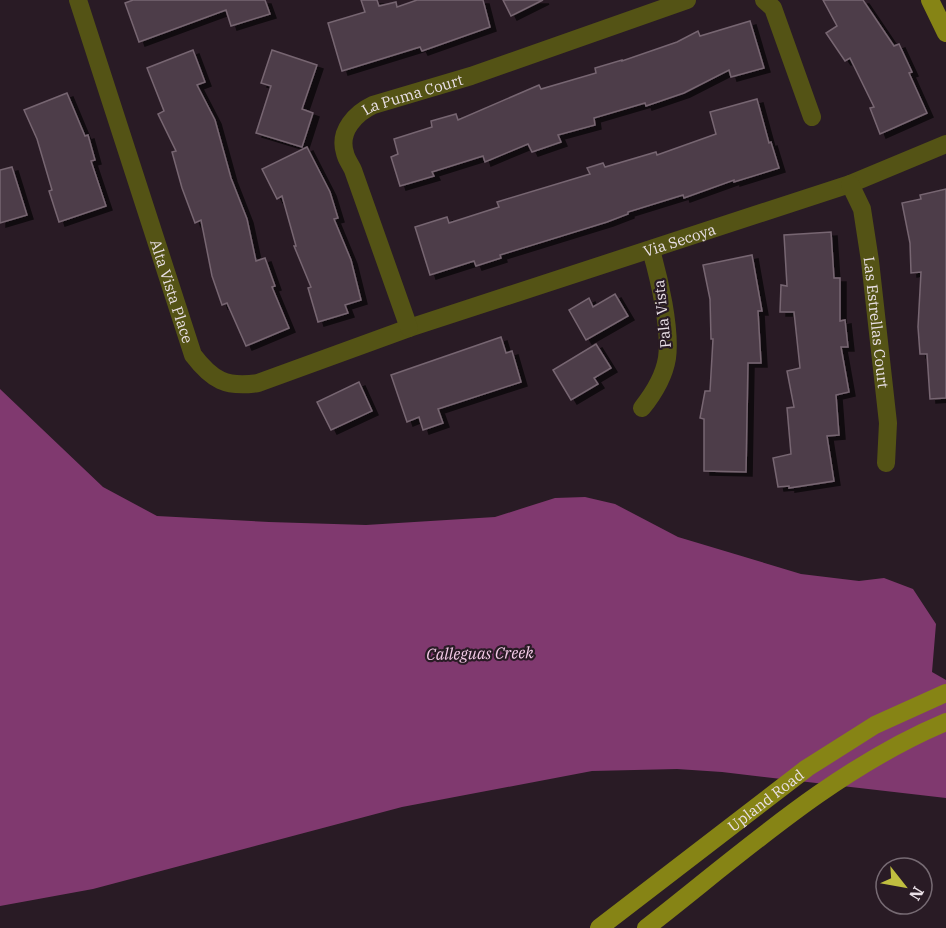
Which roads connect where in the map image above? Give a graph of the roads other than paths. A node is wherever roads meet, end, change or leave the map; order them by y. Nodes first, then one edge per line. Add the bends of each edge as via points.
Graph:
1 (78, 0) edge
2 (687, 0) edge
3 (764, 0) edge
4 (930, 0) edge
5 (946, 33) edge
6 (812, 117) dead end
7 (946, 144) edge
8 (850, 184) junction
9 (651, 250) junction
10 (409, 328) junction
11 (642, 408) dead end
12 (886, 463) dead end
13 (946, 693) edge
14 (946, 722) edge
15 (599, 928) edge
16 (646, 928) edge

1 - 10 street, Alta Vista Place via 193,355 206,372 231,384 258,383
2 - 10 street, La Puma Court via 471,76 373,105 352,118 344,152
3 - 6 street via 773,9
4 - 5 main road
7 - 8 street, Via Secoya
8 - 9 street, Via Secoya
8 - 12 street, Las Estrellas Court via 862,209 870,261 888,423
9 - 10 street, Via Secoya
9 - 11 street, Pala Vista via 660,278 667,357 656,390
13 - 15 main road, Upland Road via 859,735 807,768
14 - 16 main road, Upland Road via 902,741 841,778

